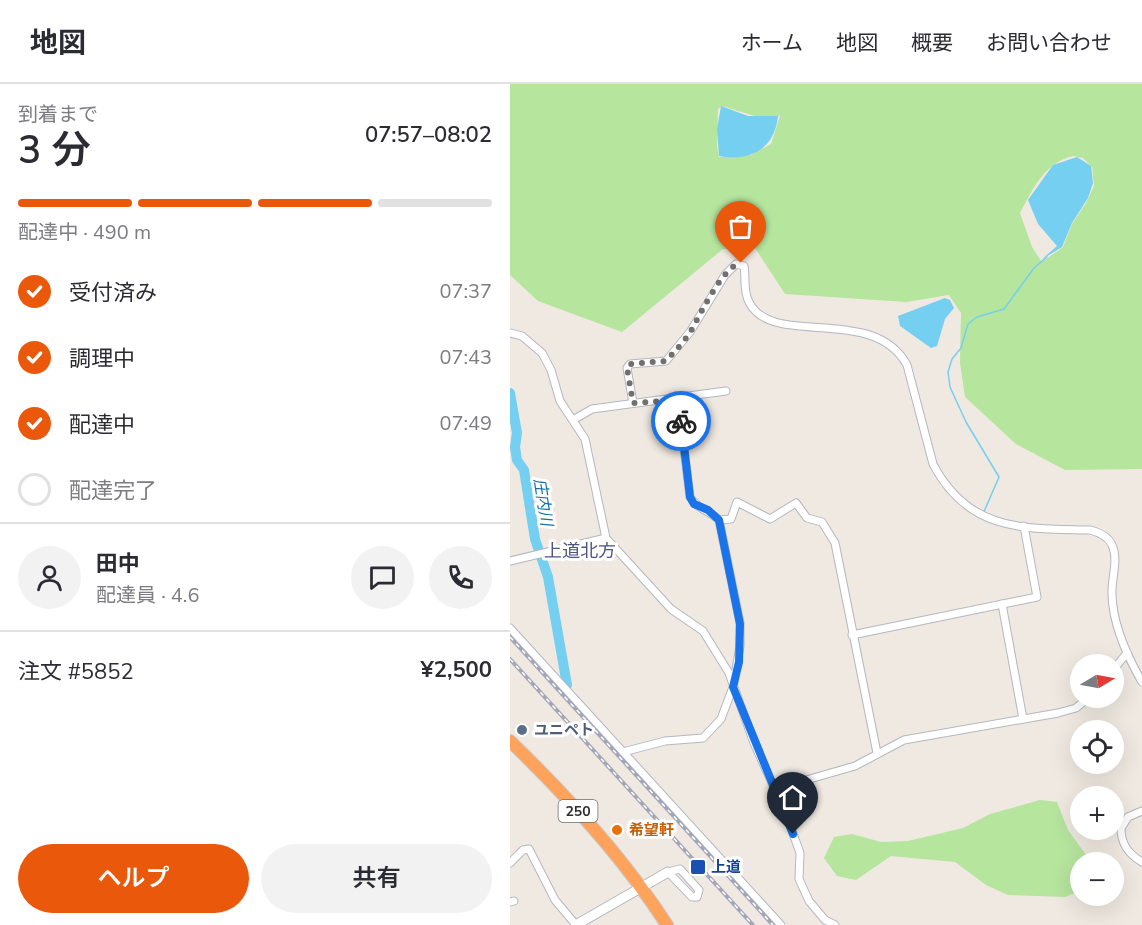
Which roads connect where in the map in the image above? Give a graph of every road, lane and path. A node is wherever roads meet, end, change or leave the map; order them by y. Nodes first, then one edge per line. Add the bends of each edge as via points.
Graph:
1 (510, 333) edge
2 (726, 391) dead end
3 (678, 400) junction
4 (633, 403) junction
5 (573, 420) junction
6 (719, 520) junction
7 (1024, 526) junction
8 (606, 538) junction
9 (510, 561) edge
10 (1002, 604) junction
11 (510, 628) edge
12 (852, 634) junction
13 (1127, 653) junction
14 (1124, 657) edge
15 (1142, 682) edge
16 (733, 687) junction
17 (1076, 708) edge
18 (1023, 719) junction
19 (510, 741) edge
20 (623, 752) junction
21 (877, 753) junction
22 (775, 789) junction
23 (1142, 811) edge
24 (1142, 862) edge
25 (510, 863) edge
26 (668, 872) junction
27 (640, 887) junction
28 (576, 925) edge
29 (667, 925) edge
30 (781, 925) edge
31 (835, 925) edge

1 - 5 street via 522,336 542,353 560,401
2 - 3 street
3 - 4 street
3 - 6 street via 690,497
4 - 5 street via 592,409
4 - 7 street via 627,368 630,364 666,361 690,332 725,275 741,263 748,300 754,310 770,321 875,336 899,350 907,365 928,450 940,477 978,515
5 - 8 street via 590,449
6 - 12 street via 730,519 737,502 770,519 796,503 807,518 822,522 835,543
6 - 16 street via 740,624 739,662
7 - 10 street via 1037,597
7 - 13 street via 1089,530 1108,540 1115,558 1112,598
8 - 9 street
8 - 16 street via 671,609 703,631
10 - 12 street
10 - 18 street
11 - 20 street
12 - 21 street
13 - 14 street
13 - 15 street
16 - 20 street via 721,719 703,738 665,741
16 - 22 street
17 - 18 street
18 - 21 street via 904,740
19 - 27 highway, 250 via 558,787
20 - 30 street
21 - 22 street via 855,766
22 - 31 street via 800,853 799,879 809,901 825,920
23 - 24 street via 1128,818 1121,828 1124,846
25 - 28 street via 529,849 555,900
26 - 26 street via 682,870 700,896 692,897
26 - 27 street
27 - 28 street
27 - 29 highway, 250

